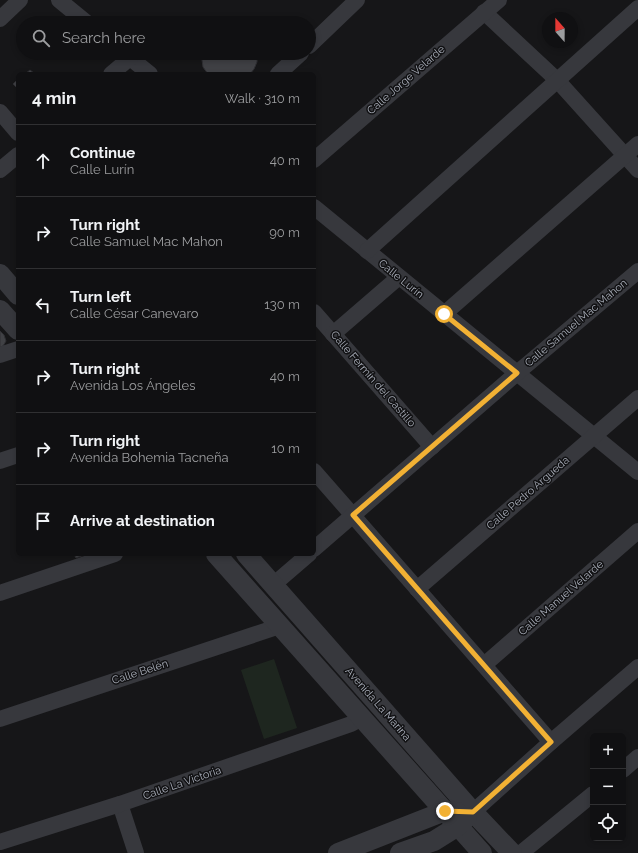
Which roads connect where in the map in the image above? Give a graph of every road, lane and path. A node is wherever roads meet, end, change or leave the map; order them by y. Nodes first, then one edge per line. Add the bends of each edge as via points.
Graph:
1 (20, 0) edge
2 (59, 0) edge
3 (357, 0) edge
4 (499, 0) edge
5 (638, 8) edge
6 (484, 12) junction
7 (78, 16) edge
8 (0, 19) edge
9 (316, 39) edge
10 (123, 60) edge
11 (133, 60) edge
12 (293, 60) edge
13 (113, 72) edge
14 (148, 72) edge
15 (280, 72) edge
16 (557, 80) junction
17 (0, 112) edge
18 (16, 131) edge
19 (638, 144) edge
20 (626, 155) junction
21 (16, 157) edge
22 (316, 158) edge
23 (0, 170) edge
24 (638, 170) edge
25 (316, 209) edge
26 (367, 251) junction
27 (638, 271) edge
28 (0, 274) edge
29 (399, 277) junction
30 (16, 293) edge
31 (0, 310) edge
32 (316, 314) edge
33 (444, 314) junction
34 (16, 328) edge
35 (333, 334) junction
36 (16, 350) edge
37 (0, 355) edge
38 (517, 373) junction
39 (638, 398) edge
40 (594, 436) junction
41 (432, 447) junction
42 (16, 456) edge
43 (0, 462) edge
44 (638, 472) edge
45 (316, 473) edge
46 (353, 515) junction
47 (638, 531) edge
48 (316, 547) edge
49 (109, 556) edge
50 (218, 556) edge
51 (248, 556) edge
52 (306, 556) edge
53 (273, 585) junction
54 (417, 589) junction
55 (0, 593) edge
56 (280, 626) junction
57 (484, 665) junction
58 (636, 672) edge
59 (362, 718) junction
60 (0, 719) edge
61 (551, 742) junction
62 (638, 757) edge
63 (624, 769) edge
64 (590, 796) edge
65 (120, 804) junction
66 (445, 811) junction
67 (473, 812) junction
68 (458, 826) junction
69 (0, 842) edge
70 (136, 853) edge
71 (338, 853) edge
72 (400, 853) edge
73 (482, 853) edge
74 (512, 853) edge
75 (522, 853) edge

1 - 8 street
2 - 7 street
3 - 9 street
4 - 6 street, Calle Jorge Velarde
5 - 16 street
6 - 16 street
6 - 22 street, Calle Jorge Velarde
10 - 13 street
11 - 14 street
12 - 15 street
16 - 20 street
16 - 26 street
17 - 18 street
19 - 20 street
20 - 24 street
20 - 33 street
21 - 23 street
25 - 26 street, Calle Lurín
26 - 29 street, Calle Lurín
27 - 38 street, Calle Samuel Mac Mahon
28 - 30 street
29 - 33 street, Calle Lurín
29 - 35 street
31 - 34 street
32 - 35 street, Calle Fermín del Castillo
33 - 38 street, Calle Lurín
35 - 41 street, Calle Fermín del Castillo
36 - 37 street
38 - 40 street, Calle Lurín
38 - 41 street, Calle Samuel Mac Mahon
39 - 40 street, Calle Pedro Argueda
40 - 44 street, Calle Lurín
40 - 54 street, Calle Pedro Argueda
41 - 46 street, Calle Samuel Mac Mahon
42 - 43 street
45 - 46 street
46 - 48 street, Calle Samuel Mac Mahon
46 - 54 street
47 - 57 street, Calle Manuel Velarde
49 - 55 street
50 - 56 street, Avenida La Marina
51 - 53 street, Avenida La Marina
52 - 53 street
53 - 67 street, Avenida La Marina
54 - 57 street
56 - 59 street, Avenida La Marina
56 - 60 street, Calle Belén
57 - 61 street
58 - 61 street
59 - 65 street, Calle La Victoria
59 - 66 street, Avenida La Marina
61 - 67 street
62 - 63 street
64 - 75 street
65 - 69 street, Calle La Victoria
65 - 70 street
66 - 67 street
66 - 68 street, Avenida La Marina
66 - 71 street
67 - 68 street
67 - 74 street, Avenida La Marina
68 - 72 street via 434,841
68 - 73 street, Avenida La Marina

